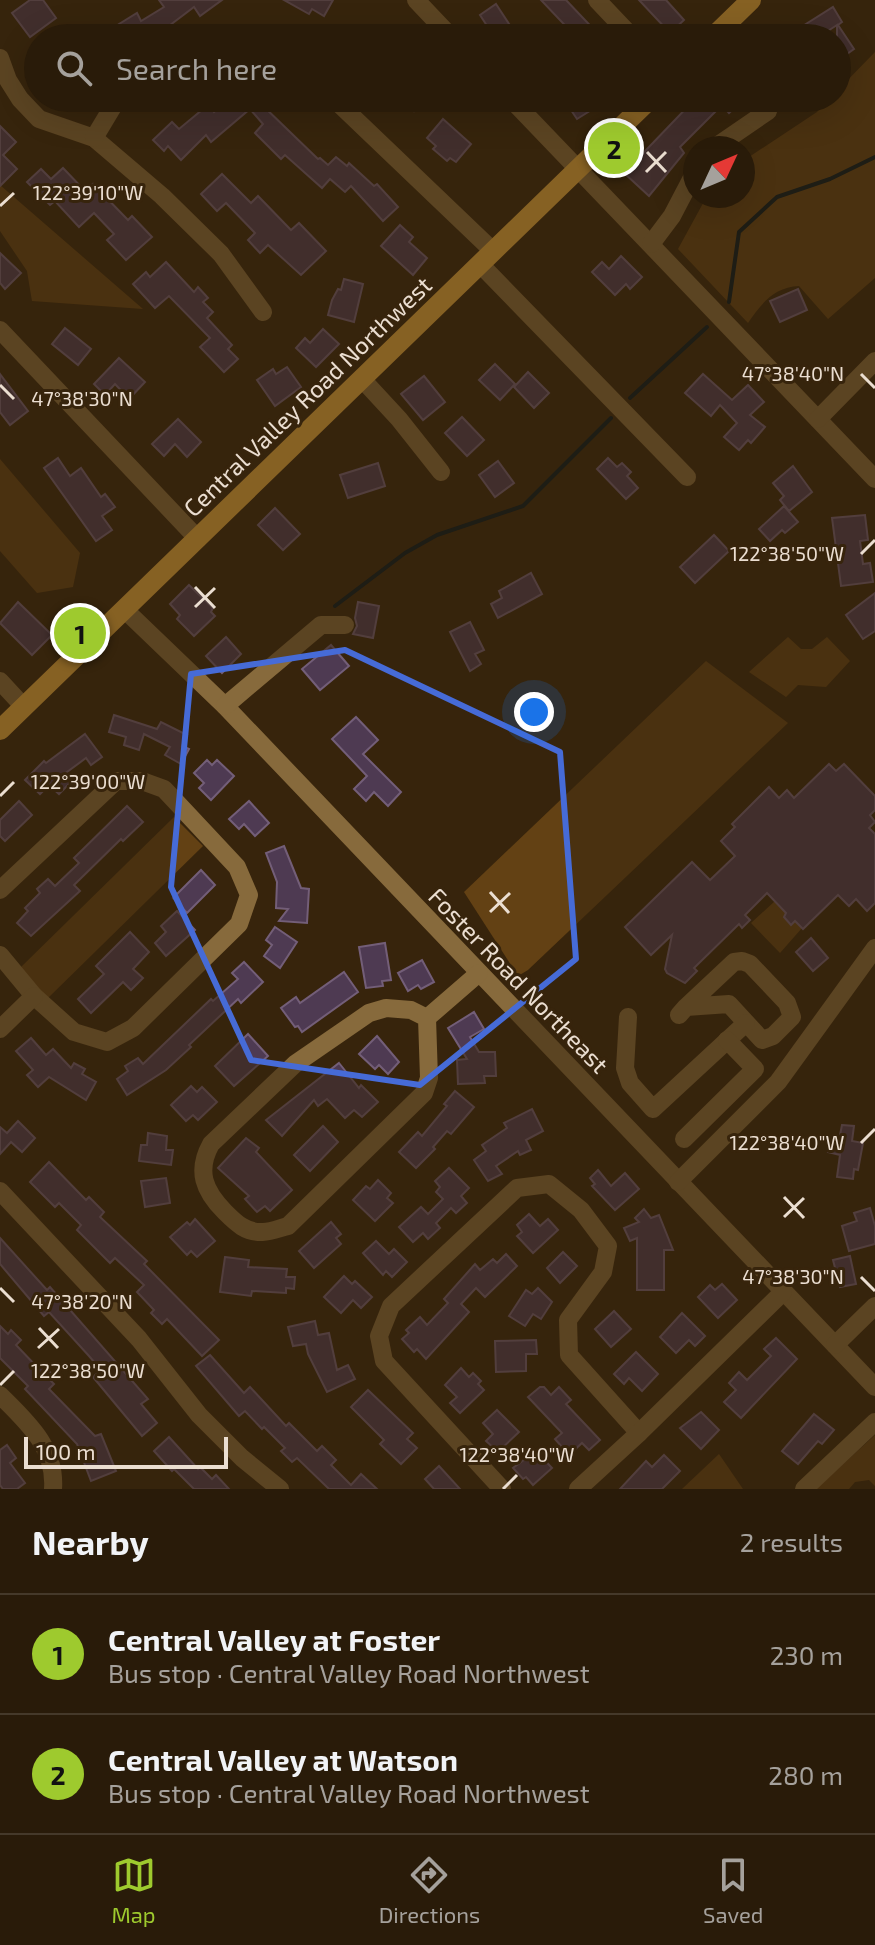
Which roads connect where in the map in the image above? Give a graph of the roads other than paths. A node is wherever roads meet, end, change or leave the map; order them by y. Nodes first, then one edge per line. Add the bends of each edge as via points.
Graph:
1 (416, 0) edge
2 (597, 0) edge
3 (751, 0) edge
4 (439, 24) edge
5 (620, 24) edge
6 (726, 24) edge
7 (0, 58) edge
8 (24, 103) edge
9 (32, 112) edge
10 (110, 112) edge
11 (346, 112) edge
12 (524, 112) edge
13 (636, 112) edge
14 (767, 112) edge
15 (732, 136) edge
16 (94, 138) junction
17 (578, 168) junction
18 (683, 195) edge
19 (651, 244) junction
20 (486, 258) junction
21 (263, 312) dead end
22 (0, 330) edge
23 (875, 361) edge
24 (362, 379) junction
25 (818, 419) junction
26 (441, 472) dead end
27 (687, 477) dead end
28 (875, 479) edge
29 (198, 539) junction
30 (125, 610) junction
31 (345, 625) dead end
32 (0, 681) edge
33 (225, 706) junction
34 (24, 707) junction
35 (0, 730) edge
36 (0, 890) edge
37 (875, 948) edge
38 (0, 955) edge
39 (479, 973) junction
40 (34, 996) junction
41 (628, 1017) dead end
42 (427, 1018) junction
43 (746, 1023) junction
44 (0, 1029) edge
45 (727, 1040) junction
46 (684, 1139) dead end
47 (678, 1182) junction
48 (0, 1191) edge
49 (783, 1292) junction
50 (875, 1306) edge
51 (835, 1345) junction
52 (875, 1387) edge
53 (0, 1395) edge
54 (875, 1422) edge
55 (639, 1433) junction
56 (53, 1489) edge
57 (280, 1489) edge
58 (502, 1489) edge
59 (578, 1489) edge
60 (804, 1489) edge

1 - 4 street
2 - 5 street
3 - 6 main road
7 - 8 street
9 - 16 street
10 - 16 street
11 - 20 street
12 - 17 street
13 - 17 main road, Central Valley Road Northwest
14 - 15 street
16 - 21 street via 221,254
17 - 19 street
17 - 20 main road, Central Valley Road Northwest
18 - 19 street
19 - 25 street
20 - 24 main road, Central Valley Road Northwest
20 - 27 street
22 - 29 street
23 - 25 street
24 - 26 street
24 - 29 main road, Central Valley Road Northwest
25 - 28 street
29 - 30 main road, Central Valley Road Northwest
30 - 33 street, Foster Road Northeast
30 - 34 main road, Central Valley Road Northwest
31 - 33 street via 321,625
32 - 34 street
33 - 39 street, Foster Road Northeast
34 - 35 main road, Central Valley Road Northwest
36 - 40 street via 116,781 142,781 164,789 237,867 249,895 239,924 133,1028 107,1042 74,1032
37 - 47 street via 778,1082
38 - 40 street
39 - 42 street
39 - 47 street, Foster Road Northeast
40 - 44 street
41 - 45 street via 625,1068 630,1083 653,1109
42 - 42 street via 411,1010 369,1013 295,1064 211,1144 203,1173 211,1198 248,1230 288,1226 424,1093 429,1078
43 - 43 street via 729,1004 683,1011 734,962 742,961 787,1003 792,1017 762,1040
43 - 45 street
45 - 46 street via 759,1065
47 - 49 street, Foster Road Northeast
48 - 57 street via 139,1339 199,1415
49 - 51 street, Foster Road Northeast
49 - 55 street
50 - 51 street
51 - 52 street, Foster Road Northeast
53 - 56 street via 35,1430 52,1459
54 - 60 street
55 - 58 street via 569,1355 568,1320 603,1272 608,1246 581,1210 549,1184 517,1188 391,1306 379,1336 384,1361
55 - 59 street

